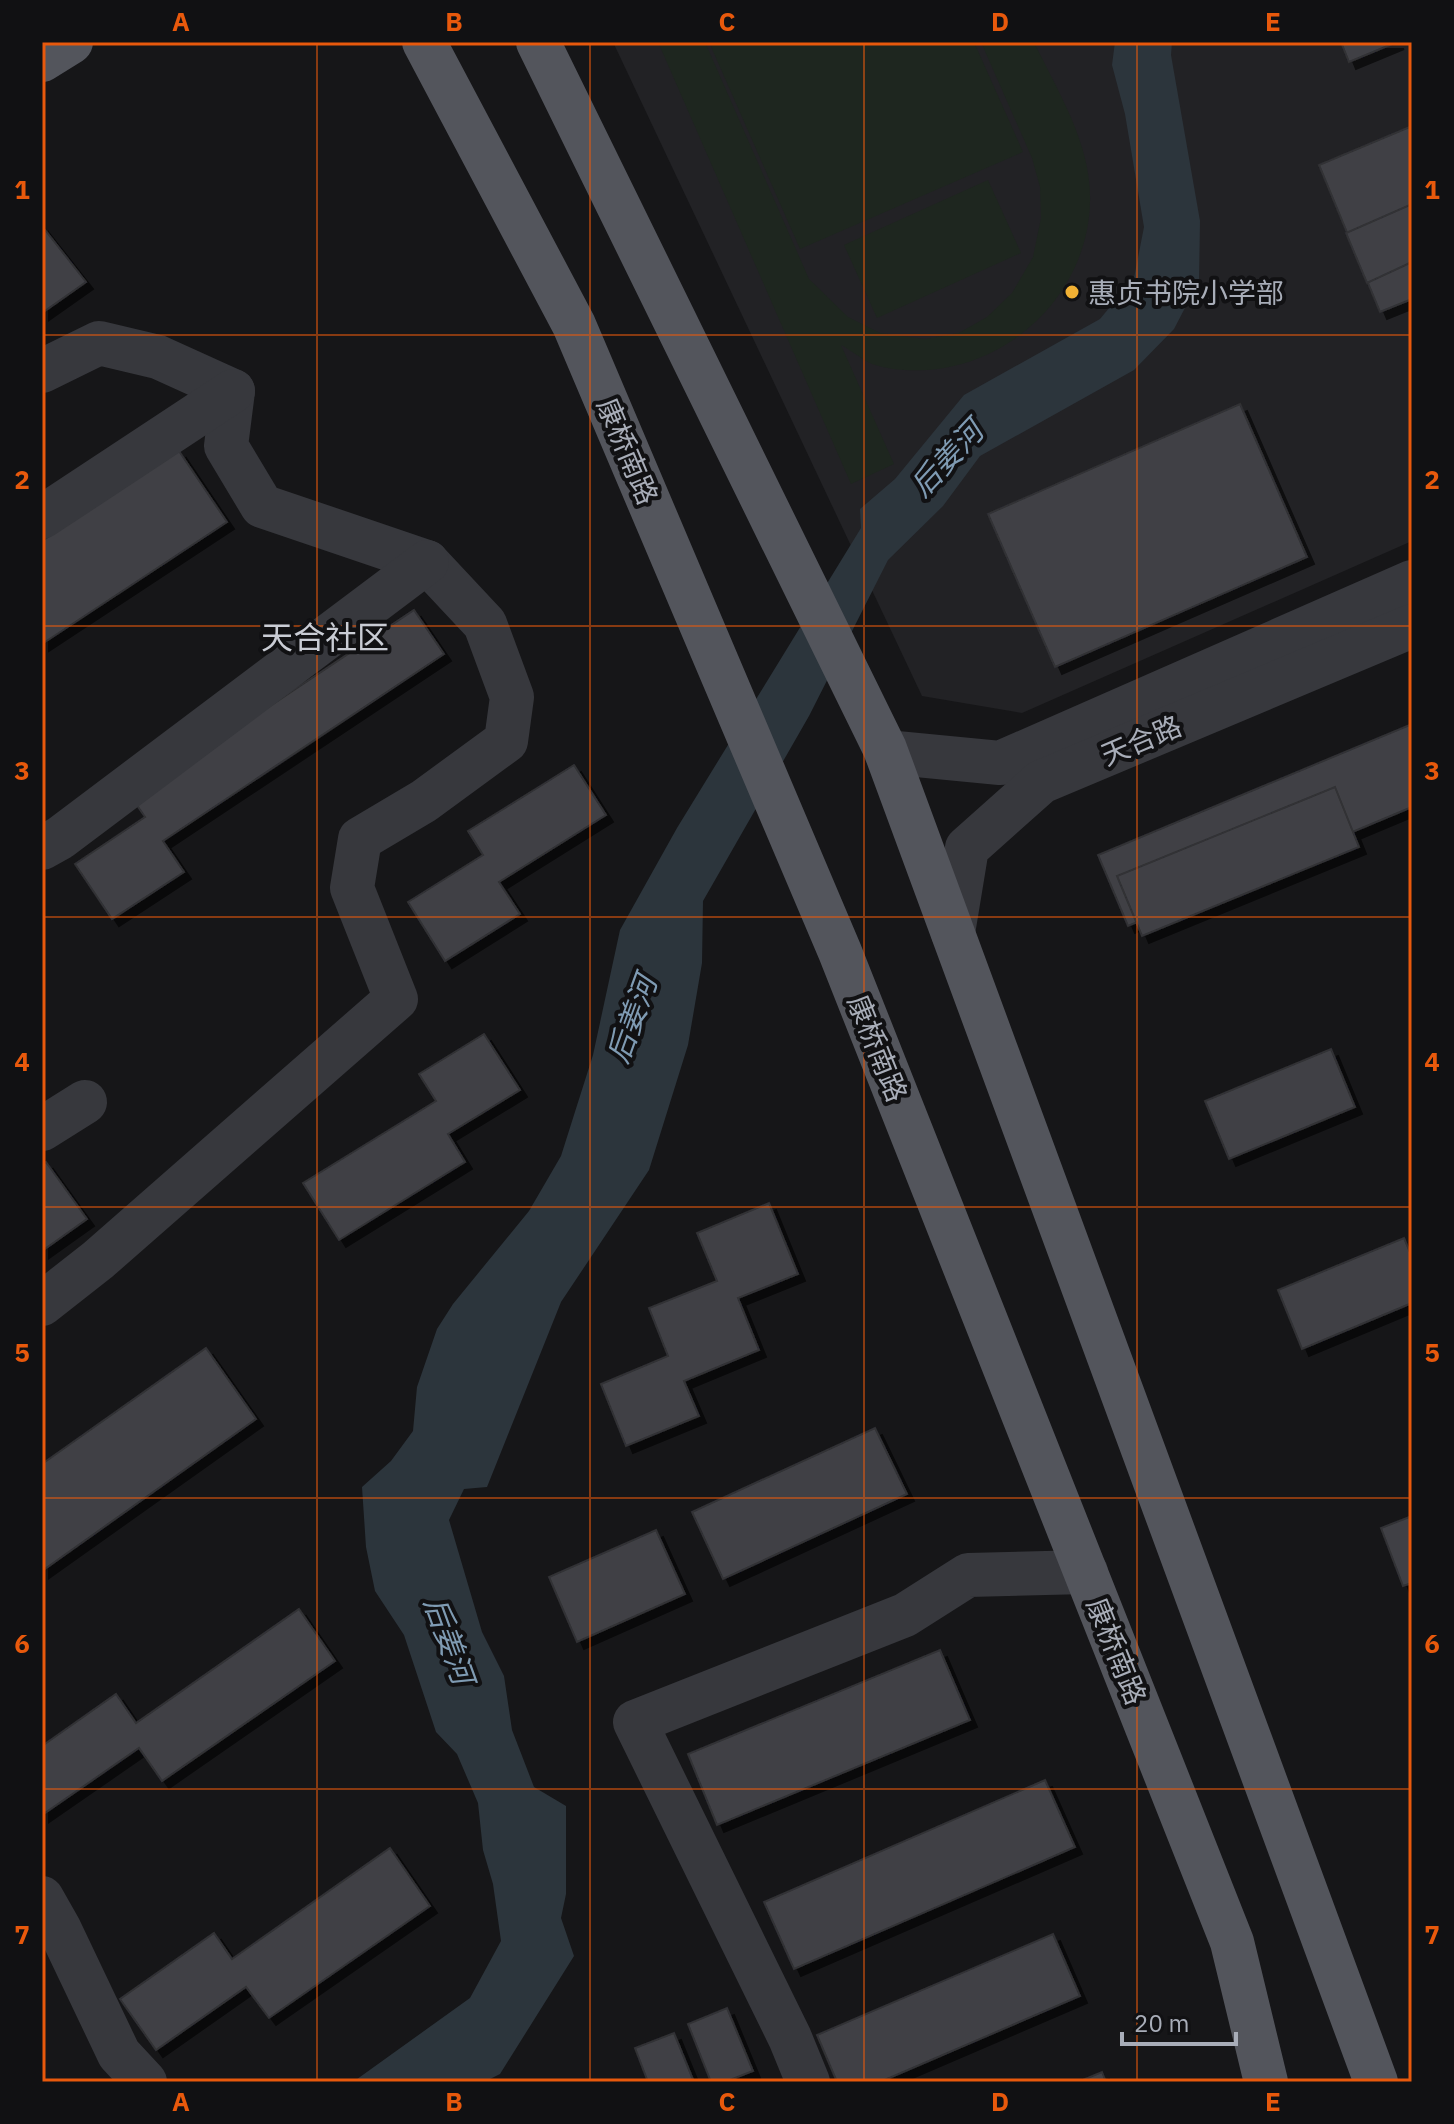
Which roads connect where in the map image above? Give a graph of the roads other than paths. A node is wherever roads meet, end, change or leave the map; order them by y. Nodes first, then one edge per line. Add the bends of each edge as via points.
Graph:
1 (71, 42) edge
2 (424, 42) edge
3 (538, 42) edge
4 (42, 60) edge
5 (42, 371) edge
6 (233, 391) junction
7 (42, 517) edge
8 (427, 562) junction
9 (1412, 582) edge
10 (1412, 626) edge
11 (885, 750) junction
12 (42, 848) edge
13 (953, 933) junction
14 (85, 1102) dead end
15 (42, 1129) edge
16 (42, 1304) edge
17 (1086, 1572) junction
18 (42, 1898) edge
19 (145, 2082) edge
20 (808, 2082) edge
21 (1266, 2082) edge
22 (1376, 2082) edge

1 - 4 main road
2 - 17 main road, 康桥南路 via 574,325 811,884
3 - 11 main road
5 - 6 street via 99,343 158,357
6 - 7 street
6 - 8 street via 226,446 262,506
8 - 12 street
8 - 16 street via 485,624 512,697 506,741 424,801 360,839 352,888 396,999
9 - 11 street, 天合路 via 1000,763
10 - 13 street, 天合路 via 1041,782 967,848
11 - 13 main road
13 - 22 main road
14 - 15 street
17 - 20 street via 968,1575 905,1615 635,1722
17 - 21 main road, 康桥南路 via 1232,1942
18 - 19 street via 119,2054

